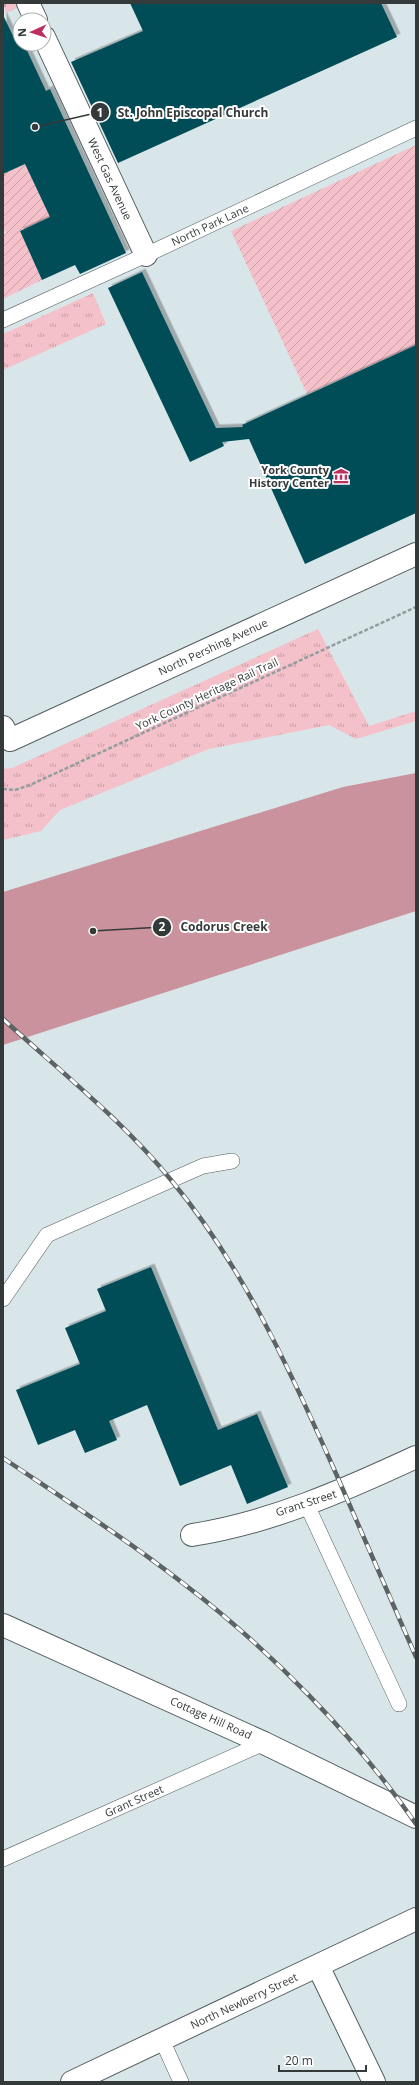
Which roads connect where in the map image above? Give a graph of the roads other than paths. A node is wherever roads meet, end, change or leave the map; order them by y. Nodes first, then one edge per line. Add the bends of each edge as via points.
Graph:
1 (51, 52) edge
2 (416, 128) edge
3 (146, 255) junction
4 (3, 320) edge
5 (416, 554) edge
6 (6, 734) edge
7 (232, 1161) dead end
8 (5, 1292) edge
9 (416, 1457) edge
10 (306, 1503) junction
11 (192, 1535) dead end
12 (3, 1625) edge
13 (399, 1704) dead end
14 (264, 1743) junction
15 (416, 1817) edge
16 (3, 1859) edge
17 (416, 1919) edge
18 (318, 1966) junction
19 (162, 2040) junction
20 (72, 2082) edge
21 (181, 2082) edge
22 (374, 2082) edge

1 - 3 street, West Gas Avenue
2 - 3 lane, North Park Lane
3 - 4 lane, North Park Lane
5 - 6 street, North Pershing Avenue
7 - 8 lane via 203,1166 47,1235
9 - 10 street, Grant Street via 343,1491
10 - 11 street, Grant Street via 228,1530
10 - 13 lane
12 - 14 street, Cottage Hill Road
14 - 15 street, Cottage Hill Road
14 - 16 lane, Grant Street
17 - 18 street, North Newberry Street
18 - 19 street, North Newberry Street
18 - 22 street
19 - 20 street, North Newberry Street
19 - 21 lane

